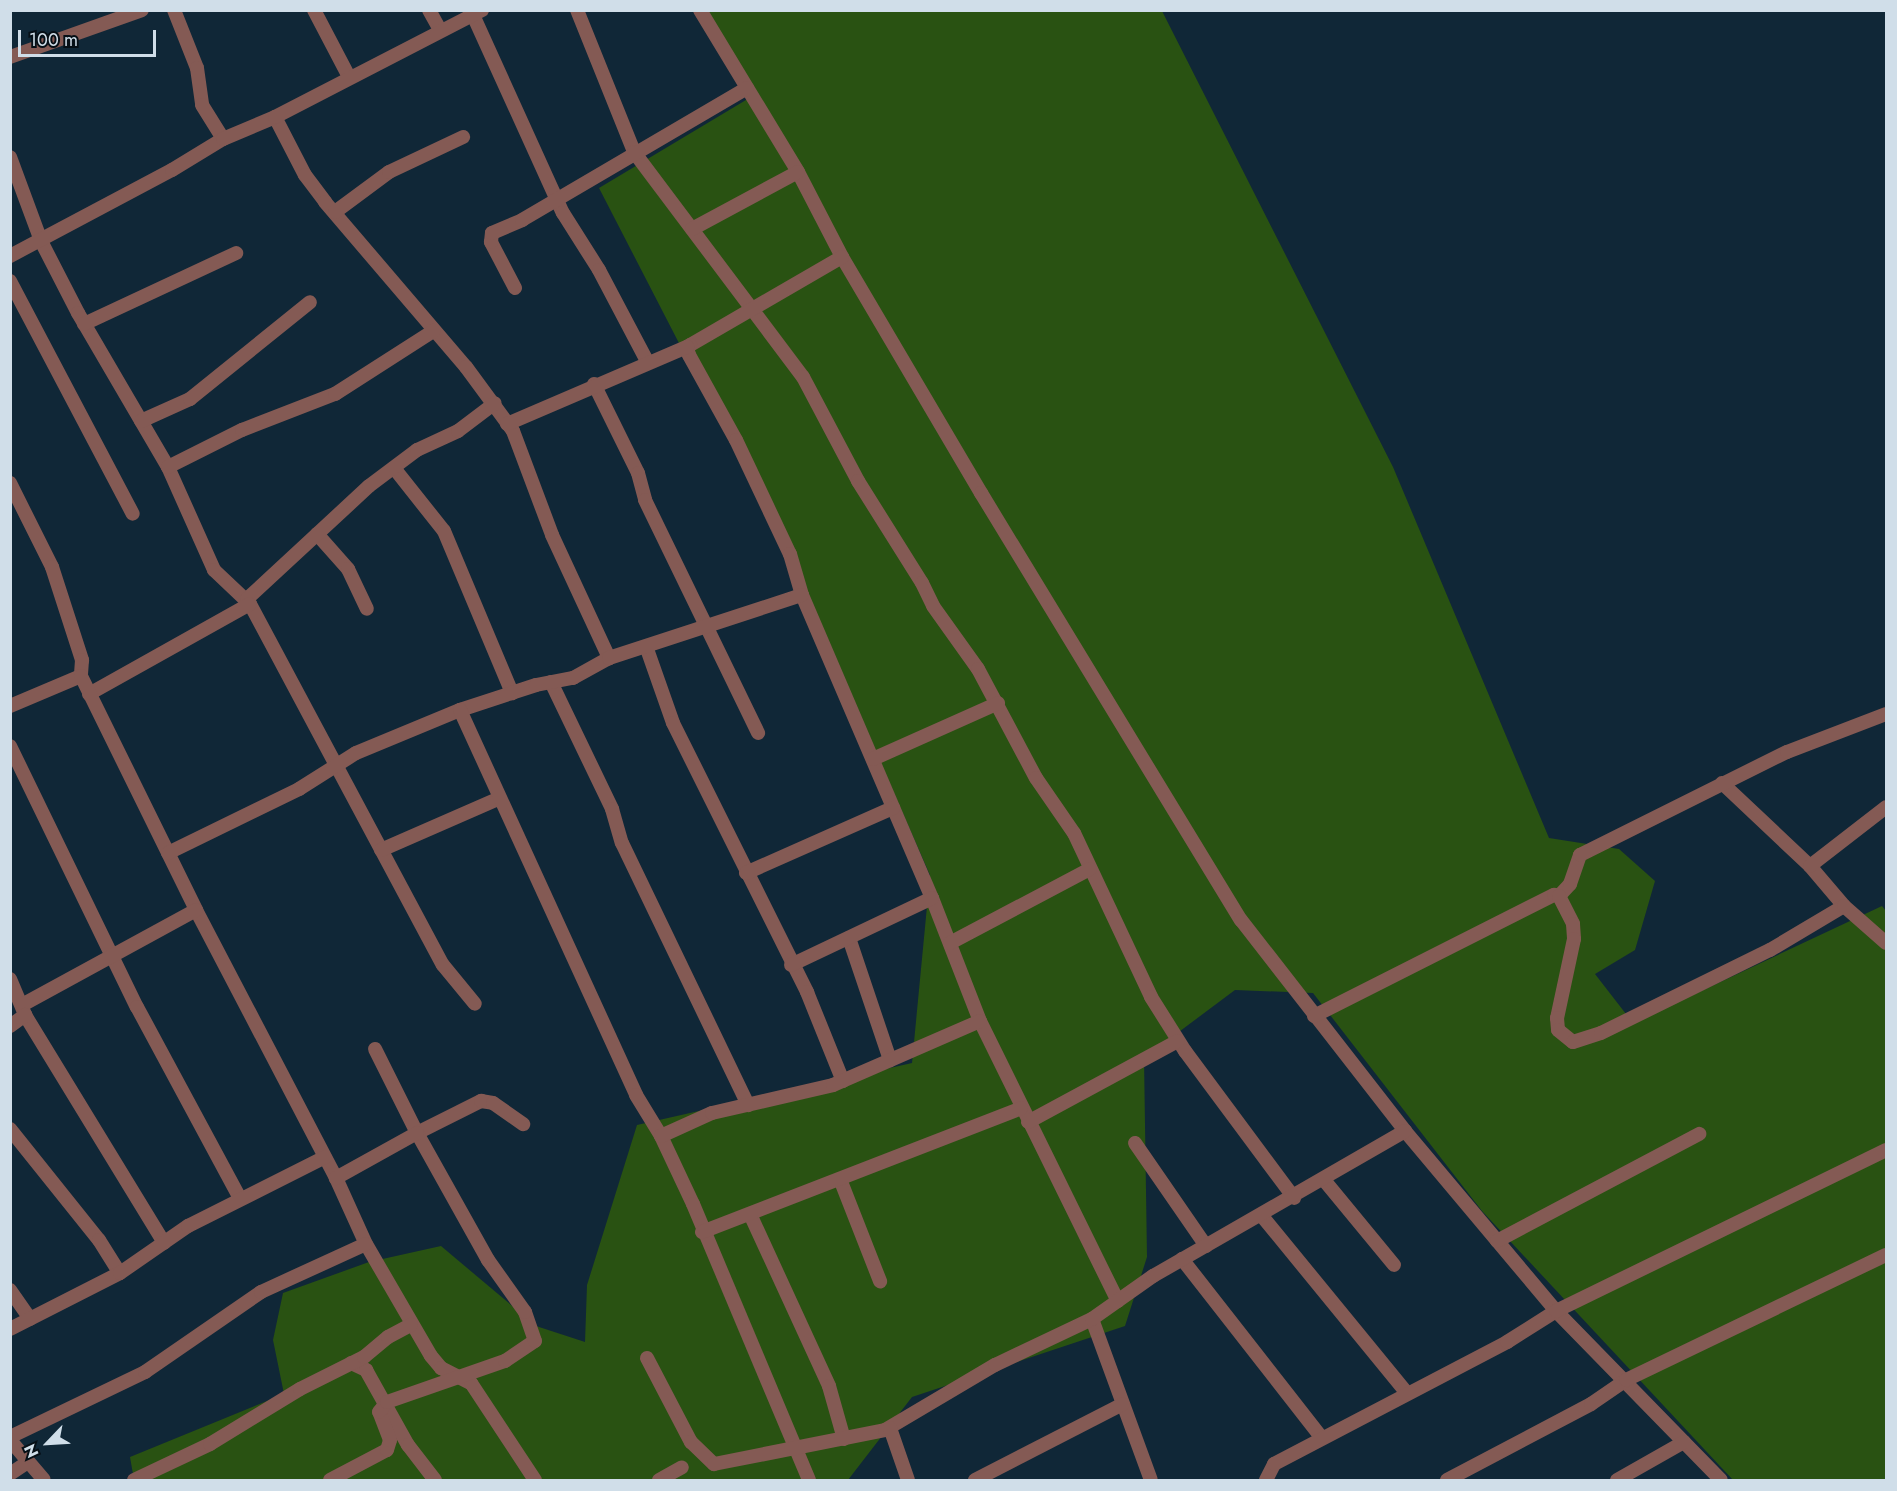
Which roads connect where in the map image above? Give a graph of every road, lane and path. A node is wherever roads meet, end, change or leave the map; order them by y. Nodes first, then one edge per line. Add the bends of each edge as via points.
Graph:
1 (142, 10) edge
2 (174, 10) edge
3 (314, 10) edge
4 (429, 10) edge
5 (577, 10) edge
6 (700, 10) edge
7 (477, 13) edge
8 (440, 30) junction
9 (10, 57) edge
10 (349, 77) junction
11 (747, 88) junction
12 (275, 117) junction
13 (463, 137) dead end
14 (223, 139) junction
15 (634, 152) junction
16 (10, 157) edge
17 (798, 172) junction
18 (557, 199) junction
19 (335, 212) junction
20 (692, 229) junction
21 (41, 241) junction
22 (236, 253) dead end
23 (10, 256) edge
24 (842, 257) junction
25 (10, 281) edge
26 (514, 288) dead end
27 (310, 302) dead end
28 (749, 309) junction
29 (84, 324) junction
30 (433, 331) junction
31 (687, 347) junction
32 (648, 363) junction
33 (594, 384) junction
34 (495, 403) junction
35 (141, 422) junction
36 (507, 424) junction
37 (168, 467) junction
38 (394, 468) junction
39 (10, 483) edge
40 (133, 514) dead end
41 (317, 534) junction
42 (802, 595) junction
43 (248, 601) junction
44 (368, 609) dead end
45 (705, 624) junction
46 (646, 649) junction
47 (609, 658) junction
48 (81, 676) junction
49 (551, 682) junction
50 (512, 693) junction
51 (89, 694) junction
52 (998, 703) junction
53 (10, 706) edge
54 (460, 710) junction
55 (1887, 714) edge
56 (758, 733) dead end
57 (10, 746) edge
58 (873, 759) junction
59 (336, 765) junction
60 (1722, 783) junction
61 (498, 799) junction
62 (1887, 807) edge
63 (893, 808) junction
64 (381, 850) junction
65 (168, 853) junction
66 (1810, 866) junction
67 (1090, 869) junction
68 (746, 873) junction
69 (1559, 896) junction
70 (932, 898) junction
71 (1844, 906) junction
72 (196, 910) junction
73 (849, 938) junction
74 (950, 943) junction
75 (1887, 943) edge
76 (112, 955) junction
77 (791, 965) junction
78 (10, 979) edge
79 (475, 1004) dead end
80 (23, 1010) junction
81 (1314, 1016) junction
82 (980, 1021) junction
83 (10, 1026) edge
84 (1178, 1041) junction
85 (375, 1049) dead end
86 (890, 1060) junction
87 (843, 1081) junction
88 (748, 1105) junction
89 (1021, 1108) junction
90 (1028, 1122) junction
91 (523, 1124) dead end
92 (10, 1129) edge
93 (1405, 1131) junction
94 (417, 1133) junction
95 (1699, 1134) dead end
96 (661, 1136) junction
97 (1135, 1143) dead end
98 (1887, 1150) edge
99 (324, 1157) junction
100 (336, 1178) junction
101 (840, 1179) junction
102 (1324, 1180) junction
103 (240, 1198) junction
104 (1294, 1198) junction
105 (750, 1214) junction
106 (1262, 1216) junction
107 (702, 1232) junction
108 (1497, 1241) junction
109 (164, 1243) junction
110 (366, 1244) junction
111 (1206, 1246) junction
112 (1887, 1255) edge
113 (1182, 1259) junction
114 (1394, 1265) dead end
115 (120, 1273) junction
116 (880, 1281) dead end
117 (10, 1290) edge
118 (1118, 1301) junction
119 (1556, 1311) junction
120 (30, 1318) junction
121 (1092, 1319) junction
122 (411, 1325) junction
123 (10, 1329) edge
124 (647, 1358) dead end
125 (351, 1363) junction
126 (463, 1376) junction
127 (1626, 1380) junction
128 (1407, 1393) junction
129 (387, 1402) junction
130 (1123, 1404) junction
131 (890, 1428) junction
132 (10, 1438) edge
133 (1322, 1438) junction
134 (844, 1439) junction
135 (1684, 1442) junction
136 (798, 1448) junction
137 (28, 1462) junction
138 (682, 1467) dead end
139 (10, 1474) edge
140 (44, 1480) edge
141 (134, 1480) edge
142 (330, 1480) edge
143 (435, 1480) edge
144 (535, 1480) edge
145 (659, 1480) edge
146 (809, 1480) edge
147 (908, 1480) edge
148 (975, 1480) edge
149 (1151, 1480) edge
150 (1266, 1480) edge
151 (1447, 1480) edge
152 (1617, 1480) edge
153 (1721, 1480) edge

1 - 9 street
2 - 14 street via 197,68 202,105
3 - 10 street
4 - 8 street
5 - 15 street
6 - 11 street
7 - 8 street
7 - 18 street
8 - 10 street
10 - 12 street
11 - 15 street
11 - 17 street
12 - 14 street
12 - 19 street via 305,175
13 - 19 street via 389,172
14 - 21 street
15 - 18 street
15 - 20 street
16 - 21 street
17 - 20 street
17 - 24 street
18 - 26 street via 489,237
18 - 32 street
19 - 30 street
20 - 28 street
21 - 23 street
21 - 29 street
22 - 29 street
24 - 28 street
24 - 81 street via 1241,920
25 - 40 street
27 - 35 street via 190,399
28 - 31 street
28 - 52 street via 803,377 858,482 933,606
29 - 35 street
30 - 34 street
30 - 37 street via 335,394 242,430
31 - 32 street
31 - 42 street via 790,554
32 - 33 street
33 - 36 street
33 - 45 street
34 - 36 street
34 - 38 street via 458,431 417,450
35 - 37 street
36 - 47 street via 539,494 552,536
37 - 43 street via 214,570
38 - 41 street
38 - 50 street via 444,531
39 - 48 street via 52,567 82,660
41 - 43 street
41 - 44 street via 348,569
42 - 45 street
42 - 58 street
43 - 51 street
43 - 59 street
45 - 46 street
45 - 56 street
46 - 47 street
46 - 68 street via 673,723
47 - 49 street via 573,678
48 - 51 street
48 - 53 street
49 - 50 street
49 - 88 street via 612,809 622,843
50 - 54 street
51 - 65 street
52 - 58 street
52 - 67 street via 1036,778 1074,833
54 - 59 street
54 - 61 street
55 - 60 street via 1787,752
57 - 76 street
58 - 63 street
59 - 64 street
59 - 65 street via 299,789
60 - 66 street
60 - 69 street via 1580,855 1570,884
61 - 64 street
61 - 96 street via 636,1095
62 - 66 street
63 - 68 street
63 - 70 street
64 - 79 street via 443,965
65 - 72 street
66 - 71 street
67 - 74 street
67 - 84 street via 1151,997
68 - 77 street
69 - 71 street via 1573,924 1574,939 1557,1018 1558,1030 1573,1042 1601,1033 1770,950
69 - 81 street via 1545,898 1462,938
70 - 73 street
70 - 74 street
71 - 75 street
72 - 76 street
72 - 99 street
73 - 77 street
73 - 86 street
74 - 82 street
76 - 80 street
76 - 103 street
77 - 87 street via 824,1030
78 - 80 street
80 - 83 street
80 - 109 street
81 - 93 street
82 - 86 street
82 - 89 street
84 - 90 street
84 - 104 street
85 - 94 street
86 - 87 street
87 - 88 street
88 - 96 street via 712,1113
89 - 90 street
89 - 101 street
90 - 118 street
91 - 94 street via 493,1103 481,1101
92 - 115 street via 99,1240
93 - 102 street
93 - 108 street
94 - 100 street
94 - 126 street via 534,1333 535,1341 526,1350
95 - 108 street
96 - 107 street
97 - 111 street
98 - 119 street
99 - 100 street
99 - 103 street
100 - 110 street
101 - 105 street
101 - 116 street
102 - 104 street
102 - 114 street
103 - 109 street
104 - 106 street
105 - 107 street
105 - 134 street via 829,1386
106 - 111 street
106 - 128 street
107 - 136 street
108 - 119 street
109 - 115 street
110 - 122 street
110 - 132 street via 261,1292 145,1372
111 - 113 street
112 - 127 street
113 - 118 street
113 - 133 street
115 - 120 street
117 - 120 street
118 - 121 street
119 - 127 street
119 - 128 street via 1507,1342
120 - 123 street
121 - 130 street
121 - 131 street via 956,1386
122 - 125 street
122 - 126 street via 441,1368
124 - 136 street via 691,1442 708,1461 726,1464
125 - 129 street via 366,1370
125 - 141 street via 210,1444
126 - 129 street
126 - 144 street via 481,1396
127 - 135 street
127 - 151 street via 1581,1409
128 - 133 street
129 - 142 street via 379,1412 390,1440 387,1449
129 - 143 street via 408,1445
130 - 148 street
130 - 149 street
131 - 134 street
131 - 147 street
132 - 137 street
133 - 150 street via 1274,1464
134 - 136 street
135 - 152 street
135 - 153 street
136 - 146 street
137 - 139 street
137 - 140 street
138 - 145 street

